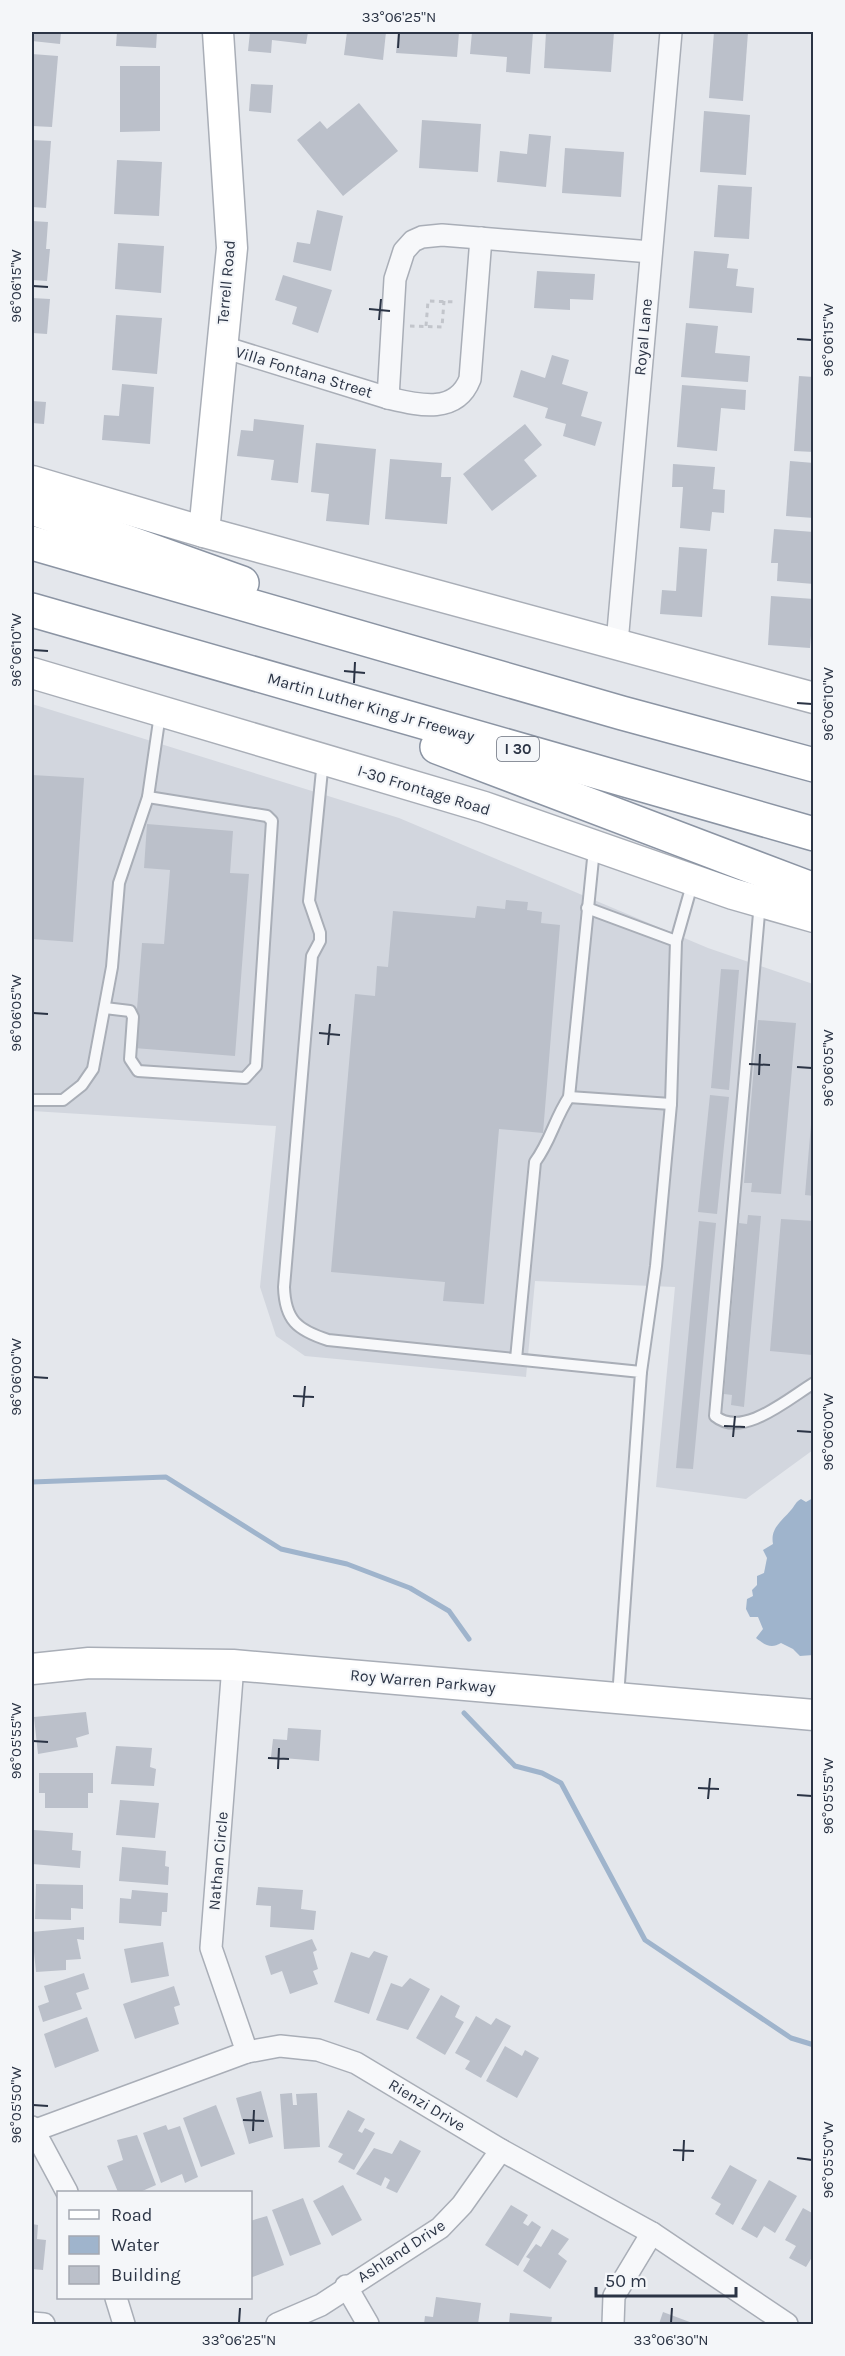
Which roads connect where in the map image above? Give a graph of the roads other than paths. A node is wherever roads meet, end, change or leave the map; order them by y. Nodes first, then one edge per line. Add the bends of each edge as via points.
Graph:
1 (218, 32) edge
2 (671, 32) edge
3 (481, 238) junction
4 (651, 252) junction
5 (220, 346) junction
6 (388, 398) junction
7 (32, 481) edge
8 (32, 508) edge
9 (204, 532) junction
10 (32, 543) edge
11 (32, 610) edge
12 (617, 643) junction
13 (222, 665) junction
14 (32, 672) edge
15 (515, 682) junction
16 (813, 698) edge
17 (160, 711) junction
18 (323, 760) junction
19 (813, 765) edge
20 (148, 797) junction
21 (813, 834) edge
22 (594, 846) junction
23 (693, 880) junction
24 (813, 890) edge
25 (760, 902) junction
26 (587, 908) junction
27 (813, 917) edge
28 (676, 941) junction
29 (105, 1008) junction
30 (569, 1097) junction
31 (32, 1100) edge
32 (671, 1104) junction
33 (516, 1359) junction
34 (641, 1372) junction
35 (813, 1383) edge
36 (233, 1665) junction
37 (32, 1669) edge
38 (618, 1698) junction
39 (813, 1715) edge
40 (247, 2052) junction
41 (32, 2129) edge
42 (501, 2150) junction
43 (66, 2191) edge
44 (652, 2233) junction
45 (346, 2286) junction
46 (116, 2299) edge
47 (32, 2323) edge
48 (45, 2325) edge
49 (124, 2325) edge
50 (277, 2325) edge
51 (368, 2325) edge
52 (614, 2325) edge
53 (787, 2325) edge

1 - 5 main road, Terrell Road via 231,248
2 - 4 street, Royal Lane
3 - 4 street, Villa Fontana Street
3 - 6 street, Villa Fontana Street via 422,237 404,251 395,279
3 - 6 street, Villa Fontana Street via 466,389 437,406
4 - 12 street, Royal Lane
5 - 6 street, Villa Fontana Street
5 - 9 main road, Terrell Road
7 - 9 main road
8 - 15 highway
9 - 12 main road
10 - 15 highway
11 - 13 highway, Martin Luther King Jr Freeway / I 30
12 - 16 main road
13 - 21 highway, Martin Luther King Jr Freeway / I 30
13 - 24 highway
14 - 17 main road, I-30 Frontage Road
15 - 19 highway
17 - 18 main road, I-30 Frontage Road
17 - 20 lane
18 - 22 main road, I-30 Frontage Road via 484,807
18 - 33 lane via 309,901 320,942 312,956 285,1306 291,1319 305,1332 328,1340
20 - 29 lane via 119,883
20 - 29 lane via 267,816 272,820 256,1066 245,1078 138,1071 130,1059 130,1011
22 - 23 main road, I-30 Frontage Road
22 - 26 lane
23 - 25 main road, I-30 Frontage Road
23 - 28 lane
25 - 27 main road, I-30 Frontage Road
25 - 35 lane via 715,1416 735,1424 753,1419
26 - 28 lane
26 - 30 lane
28 - 32 lane
29 - 31 lane via 93,1070 82,1085 63,1100
30 - 32 lane
30 - 33 lane via 554,1119 548,1144 535,1162
32 - 34 lane via 656,1266
33 - 34 lane
34 - 38 lane
36 - 37 main road, Roy Warren Parkway via 89,1663
36 - 38 main road, Roy Warren Parkway
36 - 40 street, Nathan Circle via 211,1948
38 - 39 main road, Roy Warren Parkway
40 - 41 street, Rienzi Drive
40 - 42 street, Rienzi Drive via 280,2046 318,2050 356,2063
41 - 43 street
42 - 44 street, Rienzi Drive
42 - 45 street, Ashland Drive via 462,2205 440,2228
44 - 52 street via 614,2296
44 - 53 street, Rienzi Drive
45 - 50 street, Ashland Drive via 321,2305
45 - 51 street
46 - 49 street
47 - 48 street

